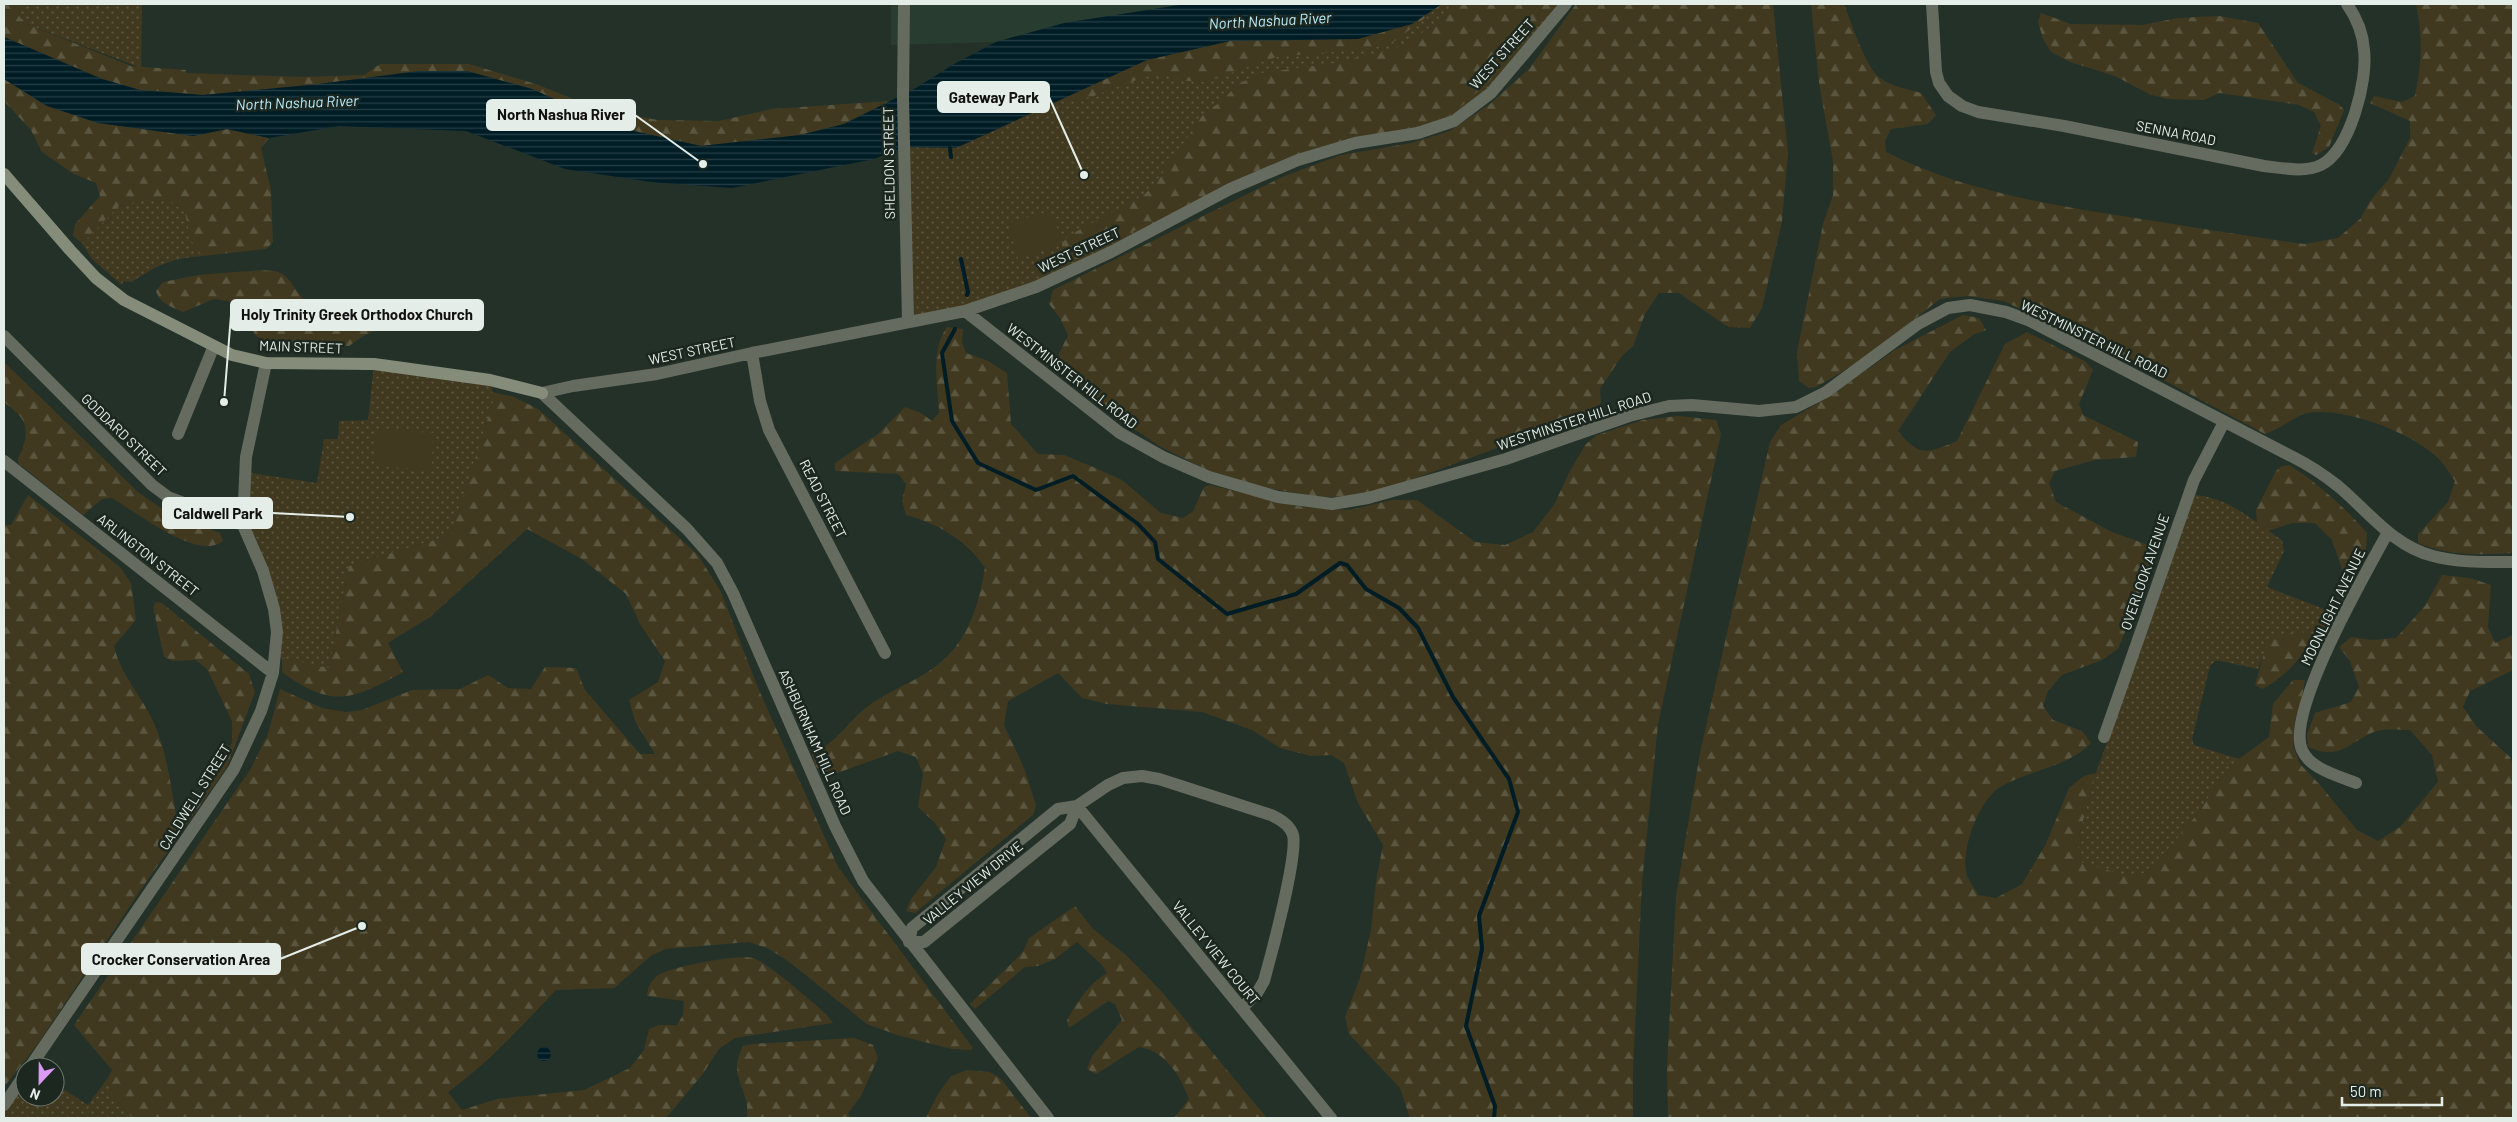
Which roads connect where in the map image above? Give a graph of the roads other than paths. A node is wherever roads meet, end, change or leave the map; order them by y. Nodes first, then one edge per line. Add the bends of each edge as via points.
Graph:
1 (904, 4) edge
2 (1566, 4) edge
3 (1932, 4) edge
4 (2347, 4) edge
5 (4, 174) edge
6 (965, 311) junction
7 (908, 322) junction
8 (4, 336) edge
9 (213, 348) junction
10 (752, 353) junction
11 (266, 363) junction
12 (542, 393) junction
13 (2224, 422) junction
14 (178, 434) dead end
15 (4, 461) edge
16 (243, 525) junction
17 (2388, 532) junction
18 (2513, 562) edge
19 (885, 653) dead end
20 (273, 673) junction
21 (2104, 737) dead end
22 (2356, 783) dead end
23 (1077, 806) junction
24 (910, 942) junction
25 (1242, 1008) junction
26 (37, 1057) edge
27 (15, 1089) edge
28 (4, 1105) edge
29 (1048, 1118) edge
30 (1332, 1118) edge

1 - 7 street, SHELDON STREET
2 - 6 street, WEST STREET via 1491,94 1454,121 1418,133 1355,143 1298,160 1230,189 1111,252 1044,283
3 - 4 street, SENNA ROAD via 1939,83 1948,96 1962,106 1984,113 2264,166 2298,168 2320,166 2334,156 2344,141 2355,110 2365,52 2359,28
5 - 9 main road, MAIN STREET via 96,278 124,300
6 - 7 street, WEST STREET
6 - 13 street, WESTMINSTER HILL ROAD via 1132,441 1209,477 1315,504 1368,498 1506,459 1629,416 1669,406 1760,411 1796,406 1826,392 1928,317 1958,306 1994,309 2028,320
7 - 10 street, WEST STREET
8 - 16 street, GODDARD STREET via 152,485 168,497
9 - 11 main road, MAIN STREET
9 - 14 street
10 - 12 street, WEST STREET via 657,374
10 - 19 street, READ STREET via 760,401 769,430
11 - 12 main road, MAIN STREET via 374,364 490,380
11 - 16 street, CALDWELL STREET via 246,457
12 - 24 street, ASHBURNHAM HILL ROAD via 687,530 717,563 851,859 872,894
13 - 17 street, WESTMINSTER HILL ROAD via 2293,456 2326,477
13 - 21 street, OVERLOOK AVENUE via 2194,480
15 - 20 street, ARLINGTON STREET
16 - 20 street, CALDWELL STREET via 263,571 274,609 277,632
17 - 18 street, WESTMINSTER HILL ROAD via 2410,547 2432,556 2464,562
17 - 22 street, MOONLIGHT AVENUE via 2321,658 2300,725 2300,743 2307,757 2331,773
20 - 26 street, CALDWELL STREET via 261,711 234,769
23 - 24 street, VALLEY VIEW DRIVE via 1070,824 924,942
23 - 24 street, VALLEY VIEW DRIVE via 1058,809 912,928
23 - 25 street, VALLEY VIEW COURT
23 - 25 street, VALLEY VIEW DRIVE via 1116,781 1142,776 1271,815 1290,829 1294,839 1292,860 1266,974 1260,989
24 - 29 street, ASHBURNHAM HILL ROAD
25 - 30 street, VALLEY VIEW COURT
27 - 28 street

